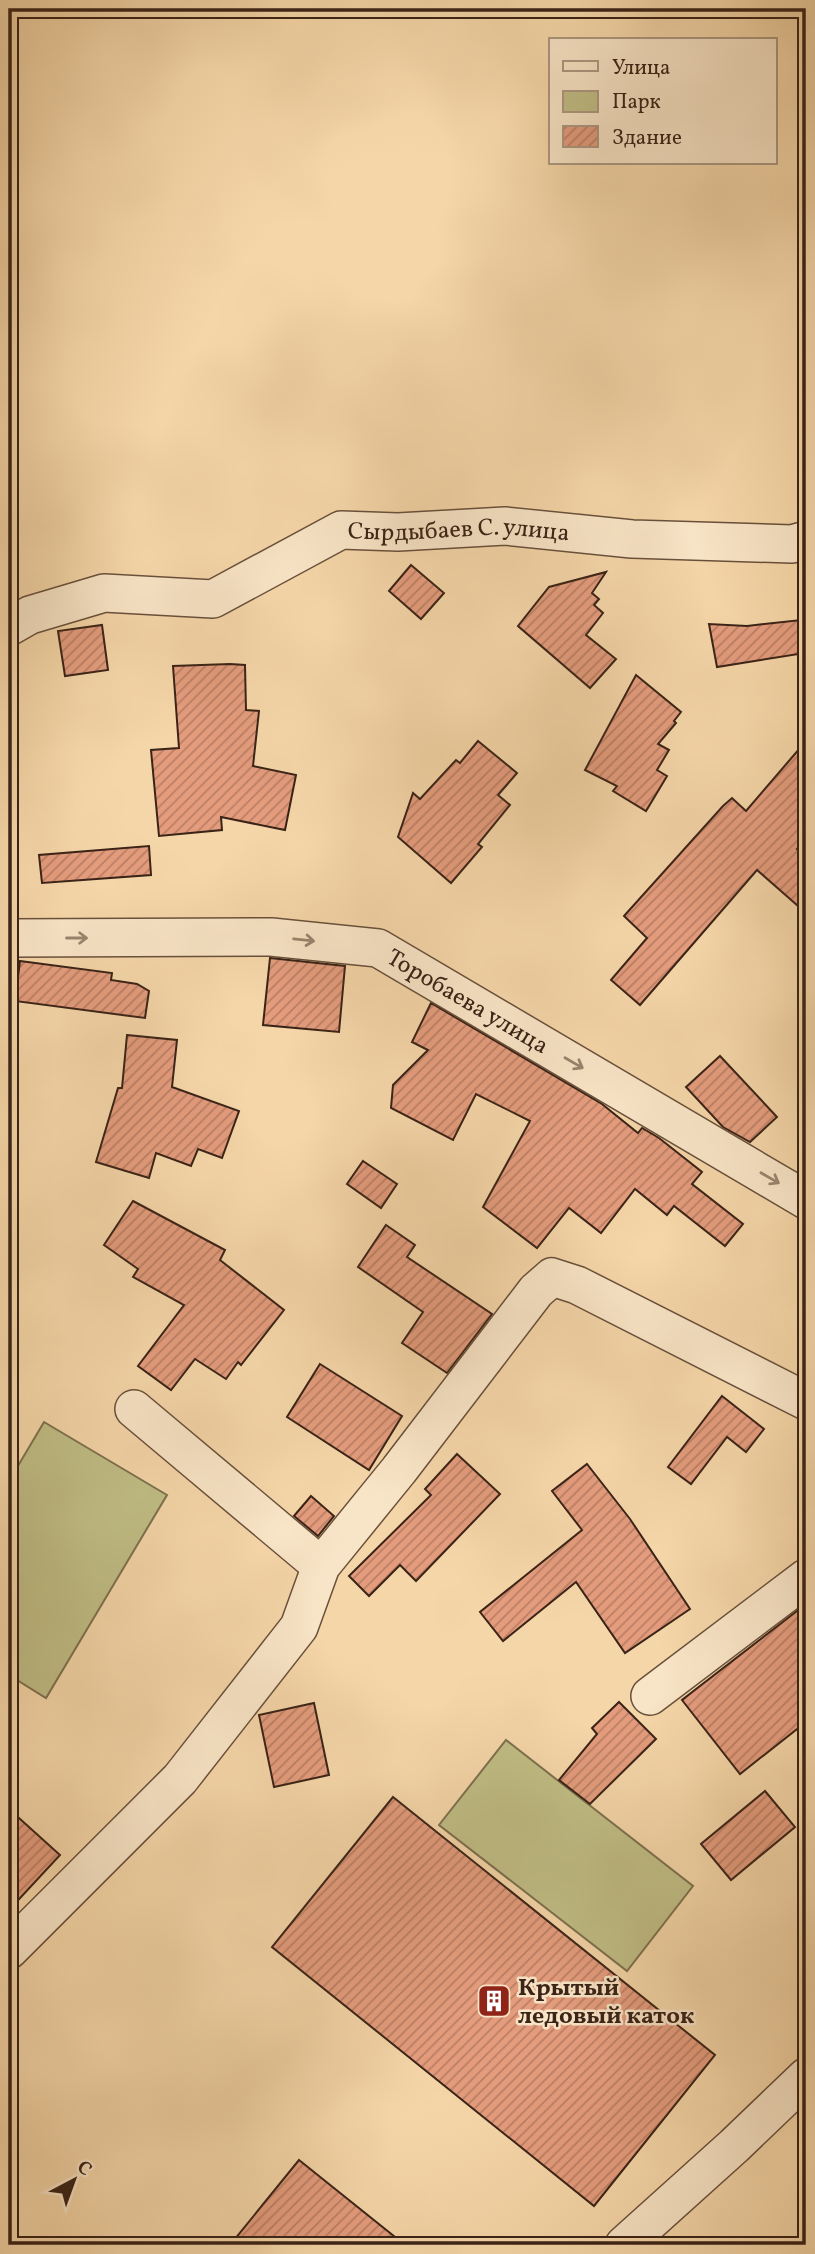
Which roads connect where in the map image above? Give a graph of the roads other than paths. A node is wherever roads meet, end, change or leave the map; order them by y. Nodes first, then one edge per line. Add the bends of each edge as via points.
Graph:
1 (806, 540) edge
2 (9, 627) edge
3 (9, 938) edge
4 (806, 1199) edge
5 (806, 1401) edge
6 (134, 1409) dead end
7 (321, 1566) junction
8 (806, 1577) edge
9 (650, 1696) dead end
10 (9, 1950) edge
11 (806, 2077) edge
12 (624, 2245) edge

1 - 2 street, Сырдыбаев С. улица via 792,544 632,539 505,526 341,530 213,599 104,593 30,615
3 -> 4 street, Торобаева улица via 271,937 378,948
5 - 7 street via 577,1285 552,1277 536,1291
6 - 7 street
7 - 10 street via 299,1627 180,1779
8 - 9 street
11 - 12 street

